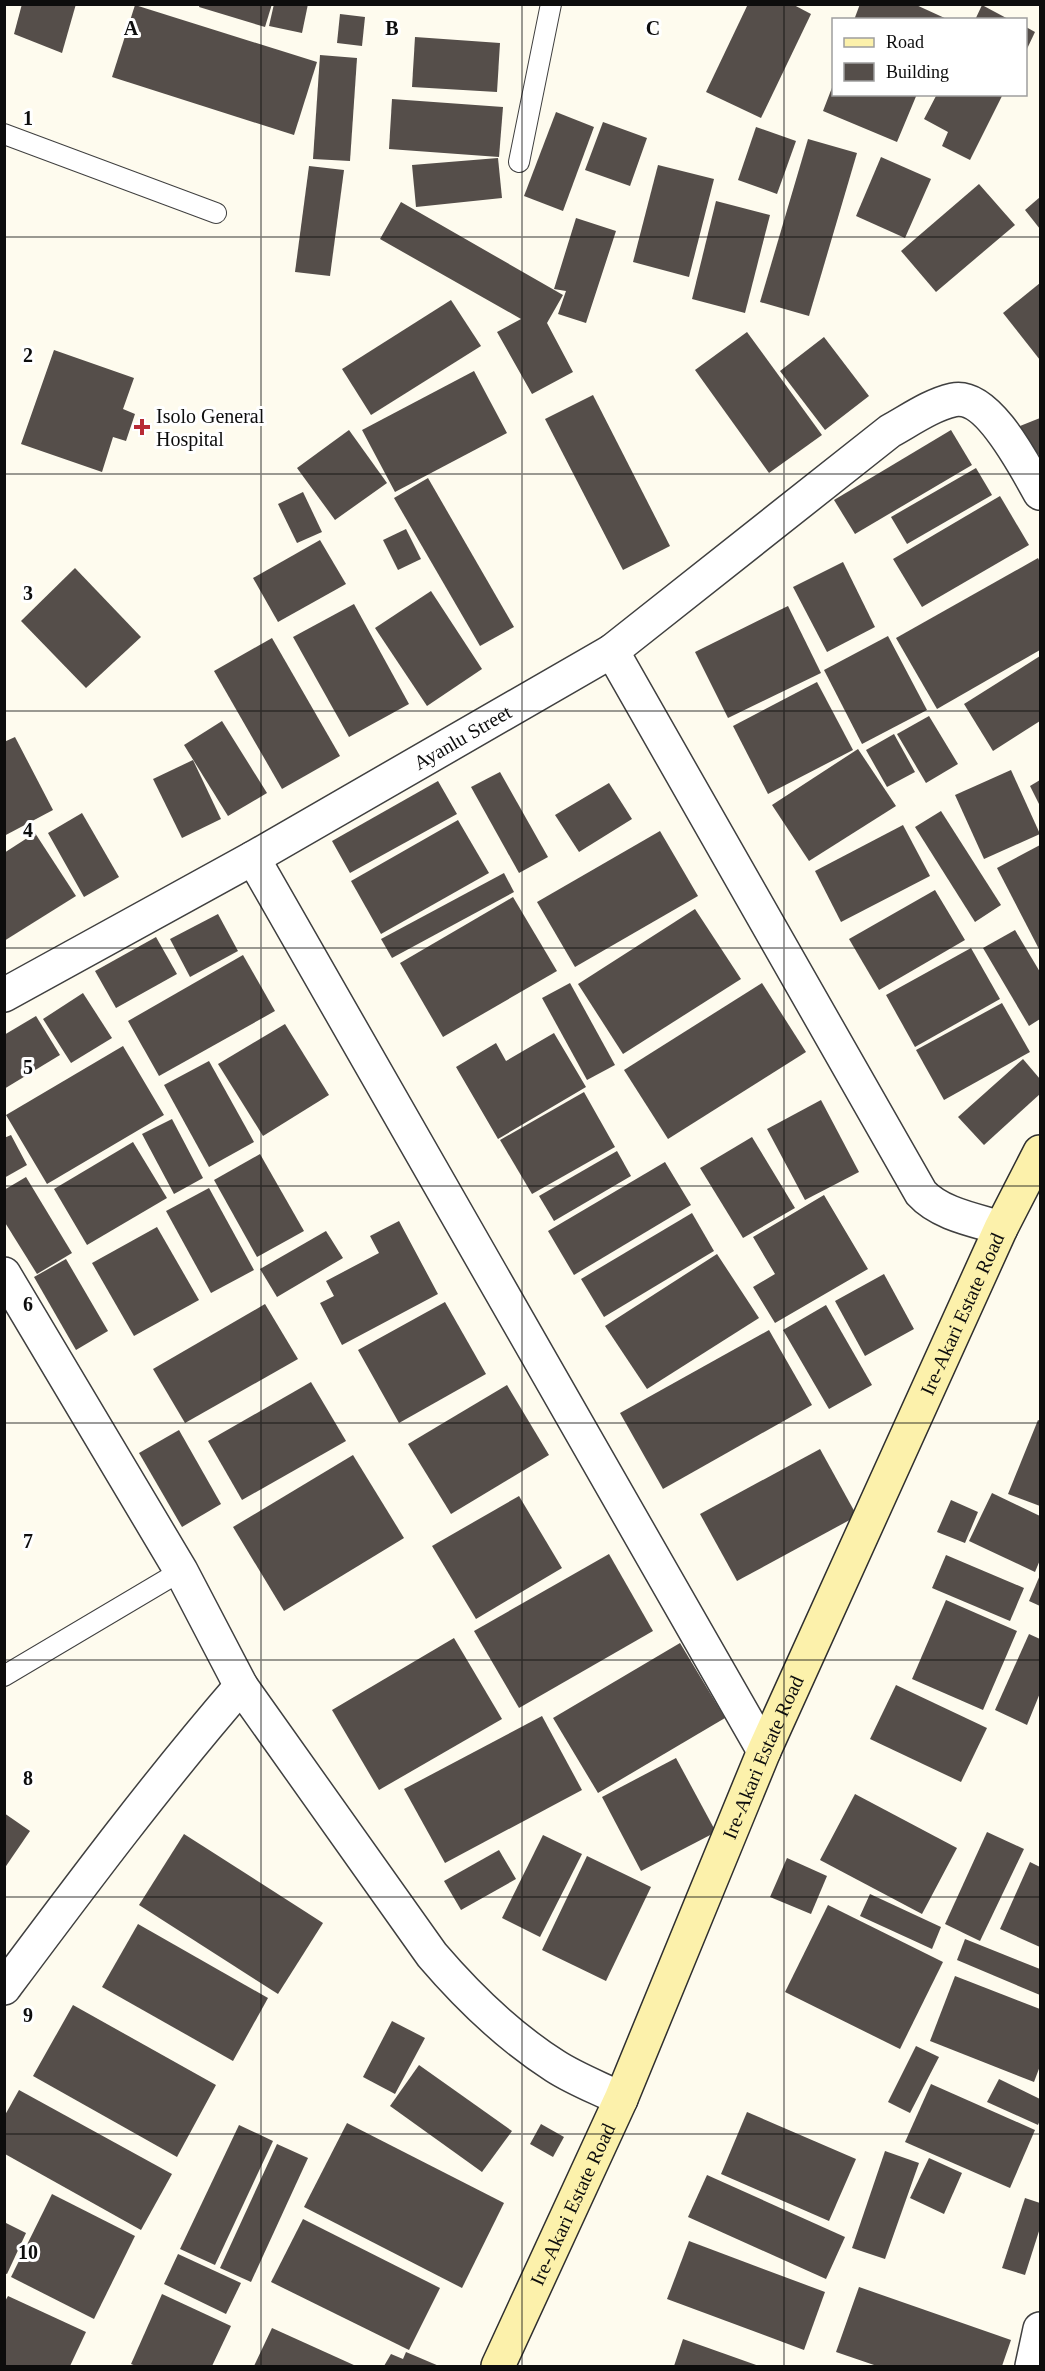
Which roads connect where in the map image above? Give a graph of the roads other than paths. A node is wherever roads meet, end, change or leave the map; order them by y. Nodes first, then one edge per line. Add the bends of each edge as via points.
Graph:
1 (551, 4) edge
2 (4, 134) edge
3 (519, 162) dead end
4 (216, 213) dead end
5 (1041, 493) edge
6 (612, 651) junction
7 (253, 858) junction
8 (4, 995) edge
9 (1041, 1152) edge
10 (1001, 1228) junction
11 (4, 1274) edge
12 (180, 1571) junction
13 (4, 1676) edge
14 (241, 1686) junction
15 (764, 1751) junction
16 (4, 1988) edge
17 (621, 2099) junction
18 (1041, 2329) edge
19 (498, 2367) edge
20 (1032, 2367) edge

1 - 3 lane
2 - 4 lane
5 - 6 street, Ayanlu Street via 988,413 969,400 954,400 890,431
6 - 7 street, Ayanlu Street
6 - 10 street via 921,1193 940,1208
7 - 8 street, Ayanlu Street
7 - 15 street
9 - 10 street, Ire-Akari Estate Road
10 - 15 street, Ire-Akari Estate Road
11 - 12 street
12 - 13 lane
12 - 14 street
14 - 16 street via 86,1878
14 - 17 street via 455,1982 507,2032 556,2067
15 - 17 street, Ire-Akari Estate Road
17 - 19 street, Ire-Akari Estate Road
18 - 20 street

